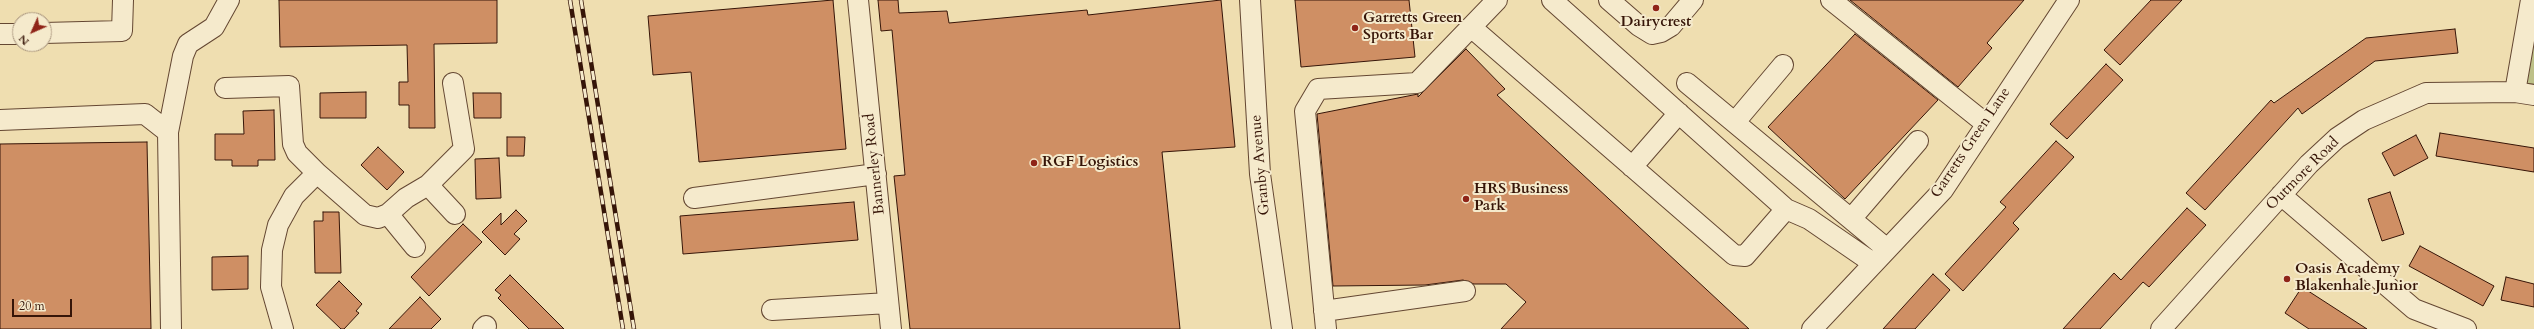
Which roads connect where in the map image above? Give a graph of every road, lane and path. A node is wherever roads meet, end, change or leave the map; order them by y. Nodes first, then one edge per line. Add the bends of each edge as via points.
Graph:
1 (123, 0) edge
2 (229, 0) edge
3 (858, 0) edge
4 (1250, 0) edge
5 (1497, 0) edge
6 (1552, 0) edge
7 (1609, 0) edge
8 (1693, 0) edge
9 (1831, 0) edge
10 (2069, 0) edge
11 (2531, 0) edge
12 (1471, 27) junction
13 (52, 33) edge
14 (0, 34) edge
15 (12, 34) edge
16 (1784, 65) dead end
17 (453, 83) dead end
18 (1687, 83) dead end
19 (225, 88) dead end
20 (2525, 93) edge
21 (1679, 112) junction
22 (0, 120) edge
23 (1735, 122) junction
24 (1985, 123) junction
25 (168, 132) junction
26 (1918, 142) dead end
27 (1632, 167) junction
28 (317, 173) junction
29 (876, 174) junction
30 (428, 185) junction
31 (2281, 195) junction
32 (694, 198) dead end
33 (1786, 209) junction
34 (388, 214) junction
35 (455, 214) dead end
36 (1851, 219) junction
37 (415, 247) dead end
38 (1887, 249) junction
39 (1873, 263) junction
40 (1465, 291) dead end
41 (888, 303) junction
42 (772, 310) dead end
43 (1325, 320) edge
44 (171, 329) edge
45 (283, 329) edge
46 (891, 329) edge
47 (1282, 329) edge
48 (1812, 329) edge
49 (2161, 329) edge
50 (2466, 329) edge

1 - 13 street via 122,31
2 - 25 street via 214,27 188,44 183,56
3 - 29 street, Bannerley Road
4 - 47 street, Granby Avenue via 1260,174
5 - 12 street
6 - 21 street
7 - 8 street via 1652,34 1671,26
9 - 24 street
10 - 24 street, Garretts Green Lane
11 - 20 street
12 - 27 street
12 - 43 street via 1417,84 1318,88 1305,111
14 - 15 street
16 - 23 street
17 - 30 street via 464,149
18 - 23 street
19 - 28 street via 289,86 293,144 297,154
20 - 31 street, Outmore Road via 2426,93 2364,120 2337,138 2308,164
21 - 27 street
21 - 33 street
22 - 25 street via 145,114
23 - 36 street
24 - 38 street, Garretts Green Lane via 1943,190
25 - 44 street
26 - 36 street
27 - 33 street via 1734,255 1745,256
28 - 34 street via 365,215 378,218
28 - 45 street via 294,196 278,225 272,250 271,287
29 - 32 street
29 - 41 street, Bannerley Road
30 - 34 street via 406,198
30 - 35 street
31 - 49 street, Outmore Road
31 - 50 street via 2414,309
33 - 39 street via 1809,219
34 - 37 street
36 - 38 street
38 - 39 street, Garretts Green Lane
39 - 48 street, Garretts Green Lane
40 - 43 street
41 - 42 street
41 - 46 street, Bannerley Road

